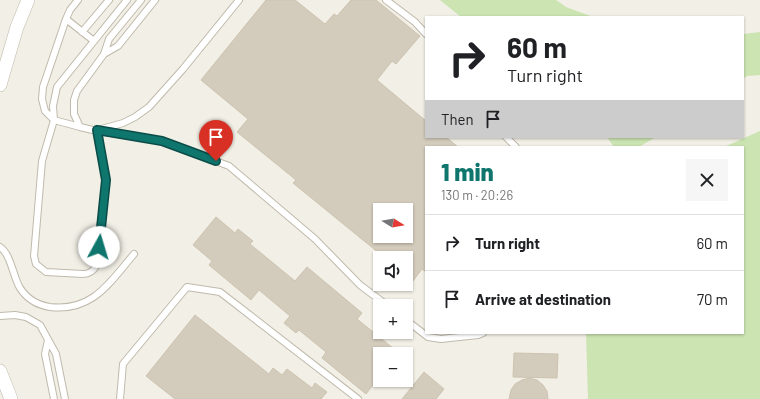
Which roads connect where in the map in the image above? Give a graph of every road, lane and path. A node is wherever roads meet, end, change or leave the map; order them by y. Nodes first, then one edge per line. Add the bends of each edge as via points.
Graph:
1 (28, 0) edge
2 (78, 0) edge
3 (109, 0) edge
4 (127, 0) edge
5 (141, 0) edge
6 (155, 0) edge
7 (239, 0) edge
8 (386, 0) edge
9 (66, 19) junction
10 (82, 32) junction
11 (425, 33) edge
12 (94, 41) junction
13 (104, 54) junction
14 (0, 85) edge
15 (54, 120) junction
16 (80, 127) junction
17 (97, 130) junction
18 (507, 138) edge
19 (515, 146) edge
20 (0, 247) edge
21 (134, 254) dead end
22 (379, 299) edge
23 (0, 316) edge
24 (413, 325) edge
25 (481, 334) edge
26 (48, 340) junction
27 (0, 371) edge
28 (11, 399) edge
29 (54, 399) edge
30 (65, 399) edge
31 (120, 399) edge
32 (358, 399) edge

1 - 14 street via 17,27
2 - 9 lane
3 - 10 lane
4 - 12 lane
5 - 13 lane via 109,39
6 - 13 lane via 118,46
7 - 17 lane via 149,107 135,118
8 - 11 lane
9 - 10 lane
9 - 15 lane via 43,87 42,100 45,111
10 - 12 lane
12 - 15 lane via 57,87 53,106
13 - 16 lane via 82,83 74,100 74,114
15 - 16 lane
15 - 17 lane via 42,161 34,256 36,264 46,272 88,274 96,266 106,180
16 - 17 lane
17 - 22 lane via 162,141 229,166 315,239 360,285
18 - 19 lane
20 - 21 lane via 10,261 18,284 26,296 37,303 55,307 82,304 101,292
23 - 26 lane via 15,315 33,321 40,325
24 - 25 lane via 428,337 442,339
26 - 29 lane via 45,354
26 - 30 lane via 56,354
27 - 28 street
31 - 32 lane via 123,364 187,287 220,292

